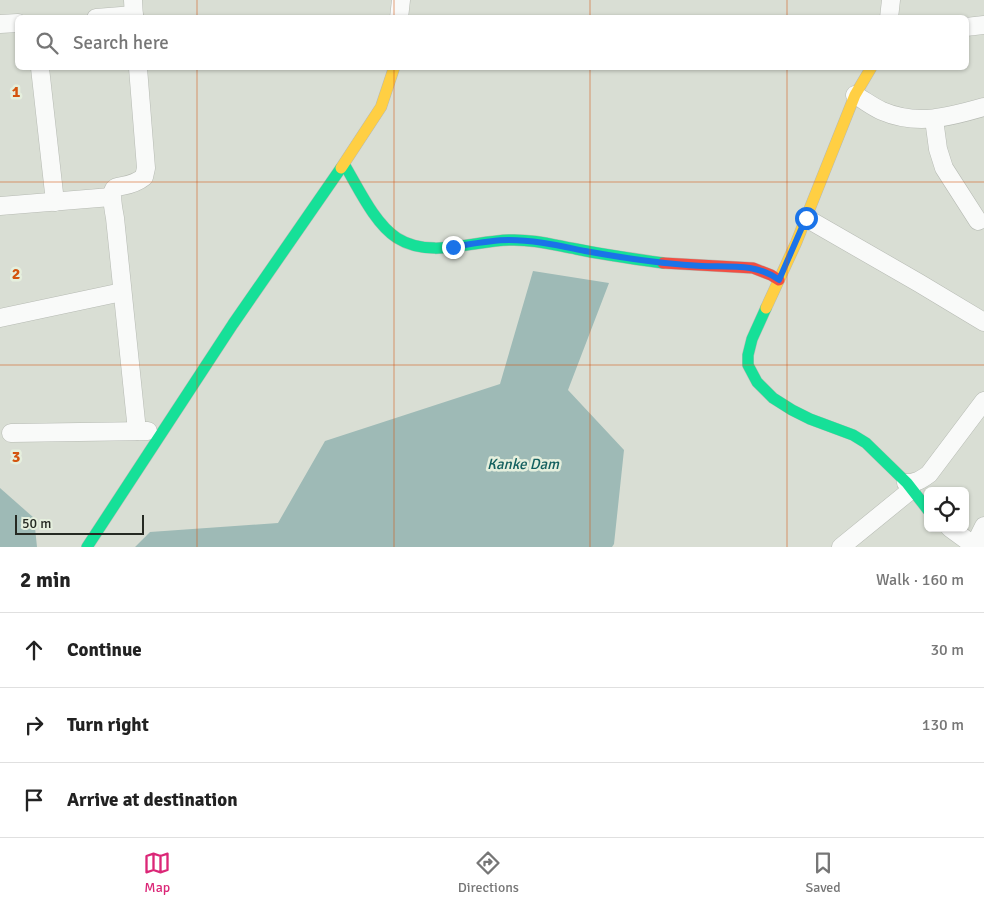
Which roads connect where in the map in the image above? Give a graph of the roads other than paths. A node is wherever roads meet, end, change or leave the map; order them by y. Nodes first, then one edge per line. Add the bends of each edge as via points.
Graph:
1 (401, 0) edge
2 (891, 0) edge
3 (134, 11) edge
4 (112, 15) edge
5 (399, 15) edge
6 (889, 15) edge
7 (15, 23) edge
8 (0, 24) edge
9 (984, 25) edge
10 (969, 27) edge
11 (40, 70) edge
12 (138, 70) edge
13 (393, 70) edge
14 (870, 70) edge
15 (855, 95) junction
16 (984, 107) edge
17 (934, 120) junction
18 (344, 164) junction
19 (111, 197) junction
20 (54, 202) junction
21 (0, 206) edge
22 (806, 218) junction
23 (978, 221) dead end
24 (779, 280) junction
25 (122, 292) junction
26 (0, 318) edge
27 (984, 322) edge
28 (984, 401) edge
29 (163, 430) junction
30 (137, 431) junction
31 (11, 433) dead end
32 (909, 486) junction
33 (924, 505) edge
34 (984, 526) edge
35 (956, 532) edge
36 (975, 546) edge
37 (87, 547) edge
38 (841, 547) edge

1 - 5 street
2 - 6 street
3 - 4 street
7 - 8 street
9 - 10 street
11 - 20 street
12 - 19 street via 146,168 144,177 138,182 118,186
13 - 18 street via 381,107
14 - 15 street
15 - 17 street via 881,110 905,118
15 - 22 street
16 - 17 street
17 - 23 street via 944,168
18 - 24 street via 382,223 397,238 420,247 453,247 509,240 531,242 700,266 756,268
18 - 29 street
19 - 20 street
19 - 25 street
20 - 21 street
22 - 24 street
22 - 27 street
24 - 32 street via 748,353 748,366 754,378 784,405 868,444
25 - 26 street
25 - 30 street
28 - 32 street via 929,474
29 - 30 street
29 - 37 street
30 - 31 street
32 - 33 street
32 - 38 street
34 - 36 street
35 - 36 street

